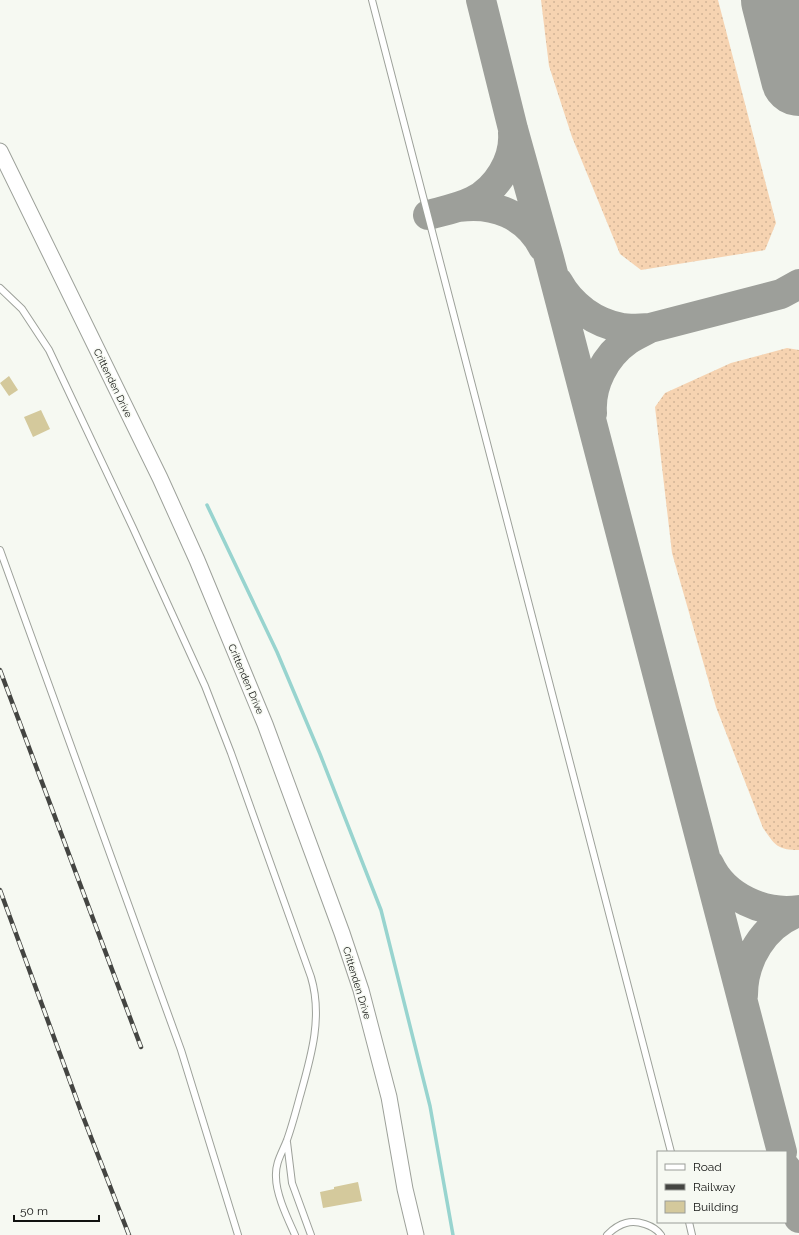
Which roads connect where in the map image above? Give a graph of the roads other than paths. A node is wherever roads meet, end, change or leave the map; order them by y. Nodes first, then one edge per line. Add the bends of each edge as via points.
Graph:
1 (372, 0) edge
2 (0, 151) edge
3 (0, 288) edge
4 (0, 550) edge
5 (286, 1141) junction
6 (671, 1151) edge
7 (689, 1223) edge
8 (238, 1235) edge
9 (295, 1235) edge
10 (311, 1235) edge
11 (416, 1235) edge
12 (607, 1235) edge
13 (661, 1235) edge
14 (692, 1235) edge

1 - 6 lane
2 - 11 street, Crittenden Drive via 160,478 265,724 361,990 389,1097
3 - 5 lane via 22,309 49,350 205,686 311,977 316,1028 312,1057
4 - 8 lane via 181,1050
5 - 9 lane via 276,1167 276,1178 277,1188
5 - 10 lane via 292,1183
7 - 14 lane
12 - 13 lane via 626,1223 638,1222

